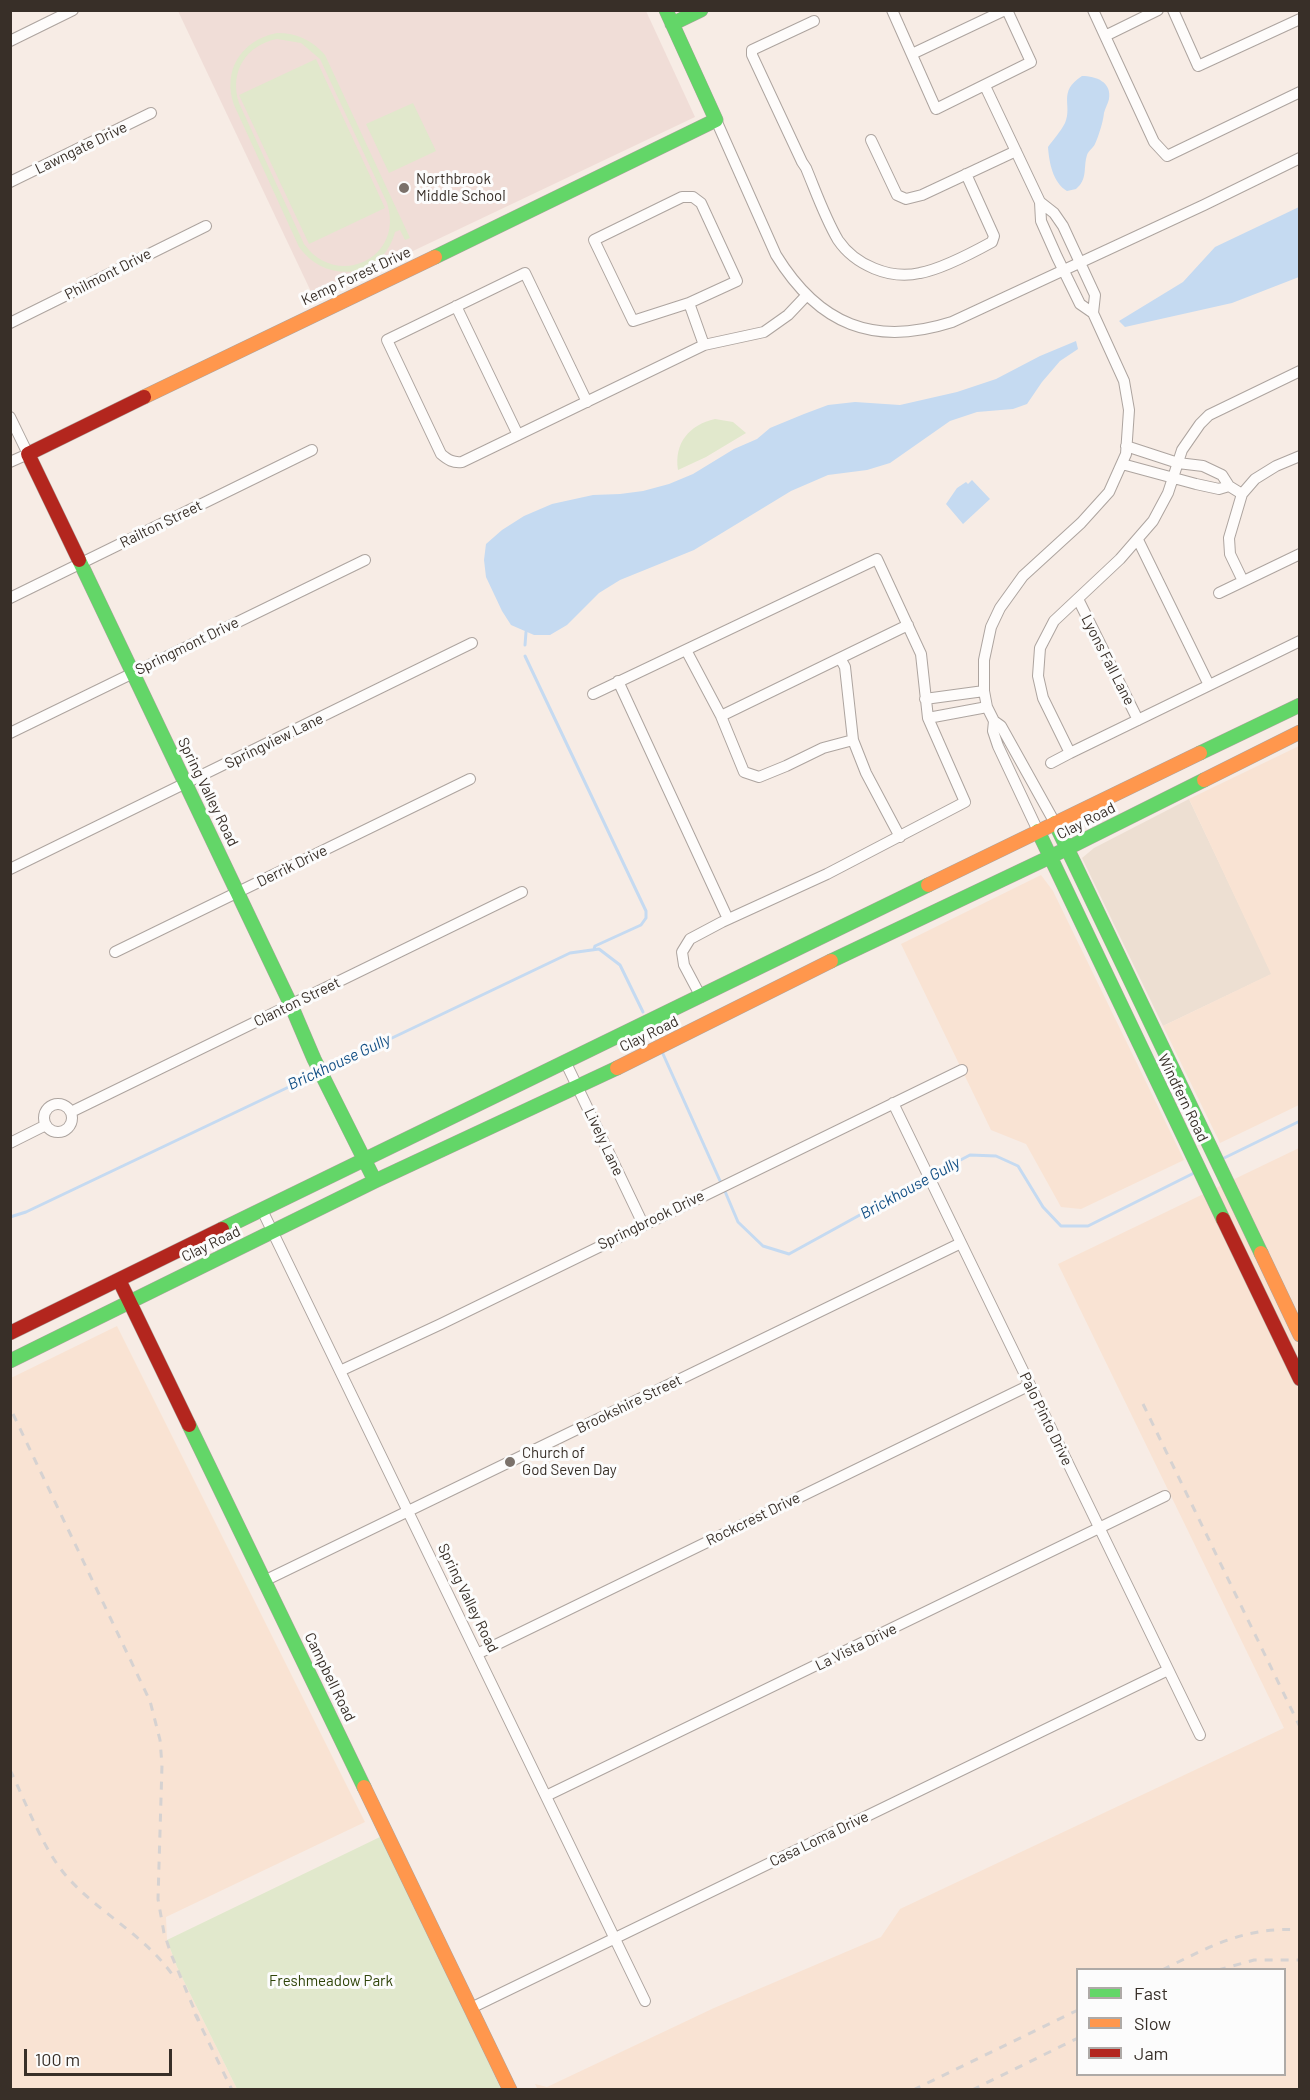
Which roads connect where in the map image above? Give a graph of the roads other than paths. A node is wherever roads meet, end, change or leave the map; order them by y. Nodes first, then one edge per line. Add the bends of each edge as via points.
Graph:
1 (73, 10) edge
2 (666, 10) edge
3 (701, 10) edge
4 (892, 10) edge
5 (1006, 10) edge
6 (1093, 10) edge
7 (1158, 10) edge
8 (1173, 10) edge
9 (1299, 19) edge
10 (814, 21) dead end
11 (672, 24) junction
12 (1105, 36) junction
13 (10, 41) edge
14 (912, 54) junction
15 (985, 86) junction
16 (1299, 92) edge
17 (151, 113) dead end
18 (716, 120) junction
19 (871, 140) dead end
20 (1016, 152) junction
21 (1299, 158) edge
22 (966, 174) junction
23 (10, 182) edge
24 (1040, 202) junction
25 (206, 225) dead end
26 (1080, 263) junction
27 (1065, 271) junction
28 (806, 296) junction
29 (689, 303) junction
30 (456, 306) junction
31 (1093, 313) junction
32 (10, 323) edge
33 (704, 345) junction
34 (1299, 371) edge
35 (587, 402) junction
36 (10, 417) edge
37 (518, 435) junction
38 (1126, 446) junction
39 (312, 450) dead end
40 (28, 454) junction
41 (1153, 454) junction
42 (1299, 456) edge
43 (10, 462) edge
44 (1178, 463) junction
45 (1122, 464) junction
46 (1148, 471) junction
47 (1173, 477) junction
48 (1228, 486) junction
49 (1242, 494) junction
50 (1138, 540) junction
51 (1299, 554) edge
52 (365, 560) dead end
53 (80, 563) junction
54 (1243, 581) junction
55 (1219, 593) dead end
56 (10, 598) edge
57 (1078, 599) junction
58 (908, 625) junction
59 (1299, 641) edge
60 (472, 643) dead end
61 (686, 650) junction
62 (840, 658) junction
63 (133, 673) junction
64 (618, 681) junction
65 (1209, 685) junction
66 (984, 691) junction
67 (593, 694) dead end
68 (925, 699) junction
69 (1299, 705) edge
70 (987, 707) junction
71 (721, 716) junction
72 (928, 718) junction
73 (1138, 720) junction
74 (994, 721) junction
75 (1299, 732) edge
76 (10, 733) edge
77 (853, 740) junction
78 (1070, 753) junction
79 (1051, 763) dead end
80 (470, 780) dead end
81 (186, 784) junction
82 (1055, 823) junction
83 (1038, 831) junction
84 (900, 837) junction
85 (1069, 848) junction
86 (1050, 858) junction
87 (10, 869) edge
88 (238, 892) junction
89 (522, 892) dead end
90 (728, 919) junction
91 (853, 923) junction
92 (861, 946) junction
93 (115, 952) dead end
94 (700, 997) junction
95 (291, 1005) junction
96 (1148, 1019) junction
97 (1131, 1027) junction
98 (565, 1060) junction
99 (962, 1070) dead end
100 (578, 1087) junction
101 (893, 1103) junction
102 (71, 1112) junction
103 (46, 1125) junction
104 (10, 1143) edge
105 (1187, 1143) junction
106 (1209, 1144) junction
107 (364, 1158) junction
108 (375, 1181) junction
109 (262, 1210) junction
110 (643, 1224) junction
111 (273, 1232) junction
112 (961, 1243) junction
113 (119, 1280) junction
114 (130, 1302) junction
115 (10, 1333) edge
116 (1299, 1335) edge
117 (11, 1358) edge
118 (340, 1371) junction
119 (1299, 1379) edge
120 (1030, 1385) junction
121 (1165, 1496) dead end
122 (408, 1511) junction
123 (1100, 1528) junction
124 (264, 1581) junction
125 (477, 1654) junction
126 (1168, 1670) junction
127 (1200, 1736) dead end
128 (546, 1796) junction
129 (615, 1939) junction
130 (645, 2001) dead end
131 (471, 2008) junction
132 (510, 2090) edge

1 - 13 street
2 - 11 street
3 - 11 street
4 - 14 street
5 - 14 street
5 - 15 street via 1031,63
6 - 12 street
7 - 12 street
8 - 9 street via 1198,66
10 - 22 street via 752,50 752,55 833,230 848,252 876,269 905,275 934,268 992,242 994,236
11 - 18 street
12 - 16 street via 1154,142 1167,156
14 - 15 street via 936,109
15 - 20 street
17 - 23 street, Lawngate Drive
18 - 28 street via 776,255
18 - 40 street, Kemp Forest Drive
19 - 22 street via 897,195 906,199
20 - 22 street
20 - 24 street
21 - 26 street
24 - 26 street via 1063,226
24 - 27 street via 1041,221
25 - 32 street, Philmont Drive
26 - 27 street
26 - 31 street via 1095,295
27 - 28 street via 952,322 908,332 868,330 850,324 827,313
27 - 31 street via 1080,304
28 - 33 street via 785,318 764,332
29 - 29 street via 633,321 594,240 682,197 693,197 700,203 737,281
29 - 33 street
30 - 35 street via 525,273
30 - 37 street
30 - 37 street via 387,340 441,454 448,460 462,462
31 - 38 street via 1124,381 1129,410
33 - 35 street
34 - 44 street via 1209,415 1182,450
35 - 37 street
36 - 40 street, Spring Valley Road
38 - 41 street
38 - 45 street
39 - 53 street, Railton Street
40 - 43 street, Kemp Forest Drive
40 - 53 street, Spring Valley Road
41 - 44 street
41 - 46 street
42 - 49 street via 1255,479
44 - 47 street
44 - 48 street via 1203,466 1222,476
45 - 46 street
45 - 66 street via 1109,492 1081,524 1023,576 1000,608 991,627 984,660
46 - 47 street
47 - 48 street via 1219,489
47 - 50 street via 1153,521
48 - 49 street
49 - 54 street via 1229,538 1230,554
50 - 57 street
50 - 65 street
51 - 54 street
52 - 63 street, Springmont Drive
53 - 56 street, Railton Street
53 - 63 street, Spring Valley Road
54 - 55 street
57 - 73 street, Lyons Fall Lane
57 - 78 street via 1054,621 1040,648 1038,676
58 - 61 street via 877,559
58 - 62 street
58 - 68 street via 921,654
59 - 65 street
60 - 81 street, Springview Lane
61 - 64 street
61 - 71 street
62 - 71 street
62 - 77 street via 845,667
63 - 76 street, Springmont Drive
63 - 81 street, Spring Valley Road
64 - 67 street
64 - 90 street
65 - 73 street
66 - 68 street
66 - 70 street
68 - 72 street
69 - 82 street, Clay Road
70 - 72 street
70 - 74 street
71 - 77 street via 744,772 759,777 823,748
72 - 84 street via 965,802
73 - 78 street
74 - 82 street via 1001,726
74 - 83 street via 998,746
75 - 85 street, Clay Road
77 - 84 street
78 - 79 street
80 - 88 street, Derrik Drive
81 - 87 street, Springview Lane
81 - 88 street, Spring Valley Road
82 - 83 street, Clay Road
82 - 85 street, Windfern Road
83 - 86 street, Windfern Road
83 - 91 street, Clay Road
84 - 90 street
85 - 86 street, Clay Road
85 - 96 street, Windfern Road
86 - 92 street, Clay Road
86 - 97 street, Windfern Road
88 - 93 street, Derrik Drive
88 - 95 street, Spring Valley Road
89 - 95 street, Clanton Street
90 - 94 street via 690,939 682,952
91 - 92 street
91 - 94 street, Clay Road
92 - 100 street, Clay Road
94 - 98 street, Clay Road
95 - 102 street, Clanton Street
95 - 107 street, Spring Valley Road
96 - 97 street
96 - 106 street, Windfern Road
97 - 105 street, Windfern Road
98 - 100 street, Lively Lane
98 - 107 street, Clay Road
99 - 101 street, Springbrook Drive
100 - 108 street, Clay Road
100 - 110 street, Lively Lane
101 - 110 street, Springbrook Drive
101 - 112 street, Palo Pinto Drive
102 - 103 street, Clanton Street via 72,1123 65,1131 54,1131
102 - 103 street, Clanton Street via 63,1105 52,1106 45,1114
103 - 104 street, Clanton Street
105 - 106 street
105 - 119 street, Windfern Road
106 - 116 street, Windfern Road
107 - 108 street, Spring Valley Road
107 - 109 street, Clay Road
108 - 111 street, Clay Road
109 - 111 street, Spring Valley Road
109 - 113 street, Clay Road
110 - 118 street, Springbrook Drive
111 - 114 street, Clay Road
111 - 118 street, Spring Valley Road
112 - 120 street, Palo Pinto Drive
112 - 122 street, Brookshire Street
113 - 114 street, Campbell Road
113 - 115 street, Clay Road
114 - 117 street, Clay Road
114 - 124 street, Campbell Road
118 - 122 street, Spring Valley Road
120 - 123 street, Palo Pinto Drive
120 - 125 street, Rockcrest Drive
121 - 123 street, La Vista Drive
122 - 124 street, Brookshire Street
122 - 125 street, Spring Valley Road
123 - 126 street, Palo Pinto Drive
123 - 128 street, La Vista Drive
124 - 131 street, Campbell Road
125 - 128 street, Spring Valley Road
126 - 127 street, Palo Pinto Drive
126 - 129 street, Casa Loma Drive
128 - 129 street, Spring Valley Road
129 - 130 street, Spring Valley Road
129 - 131 street, Casa Loma Drive
131 - 132 street, Campbell Road

